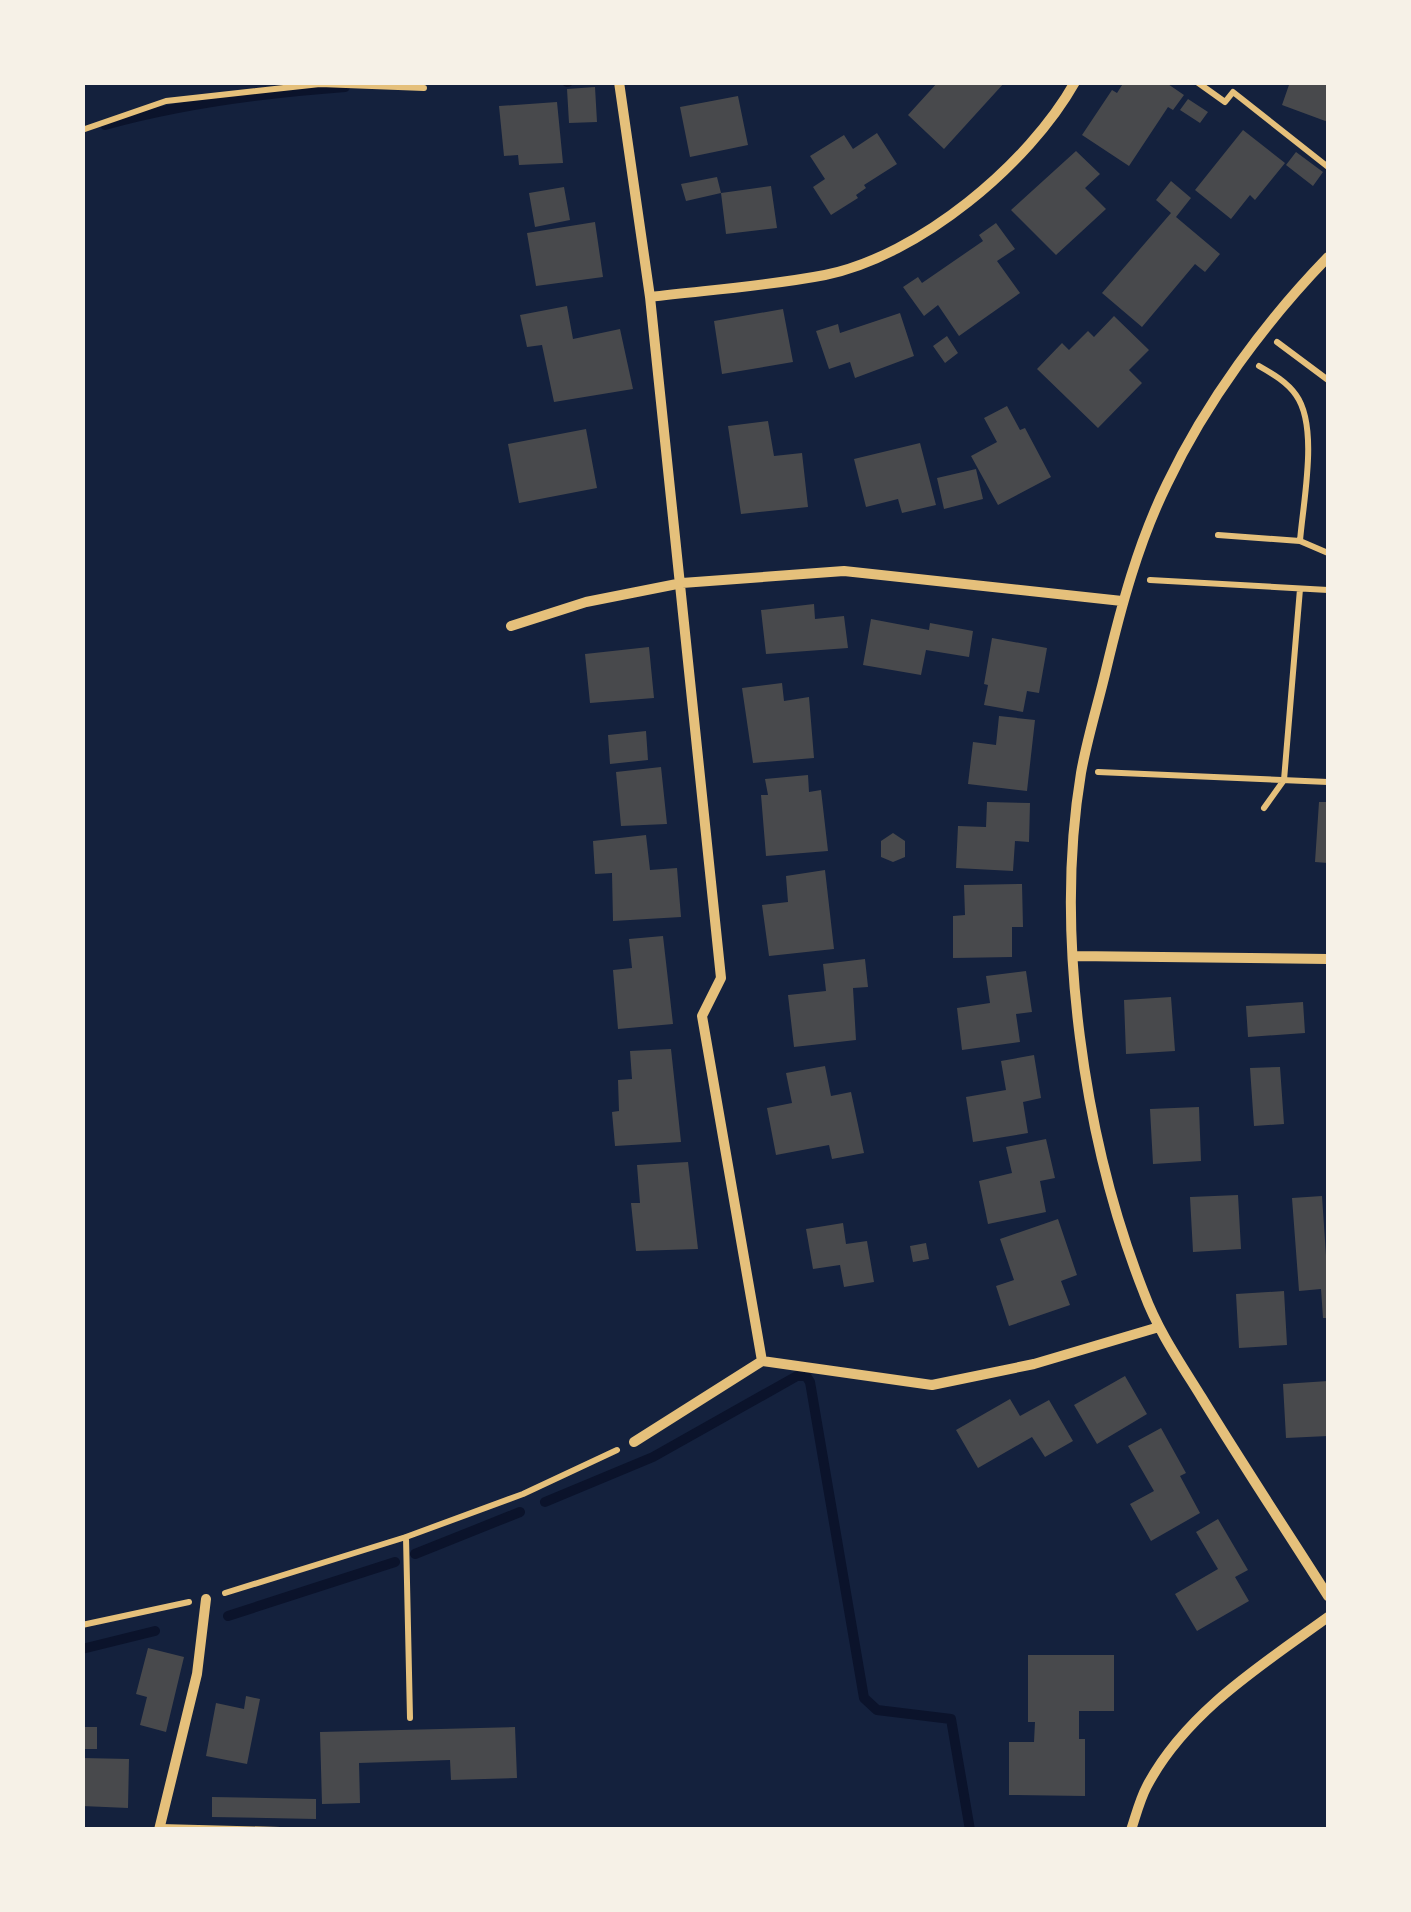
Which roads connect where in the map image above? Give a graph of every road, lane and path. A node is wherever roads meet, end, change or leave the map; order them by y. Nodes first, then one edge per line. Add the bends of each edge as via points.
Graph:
1 (618, 82) edge
2 (1075, 82) edge
3 (1197, 82) edge
4 (424, 88) dead end
5 (82, 130) edge
6 (1328, 167) edge
7 (1328, 257) edge
8 (650, 297) junction
9 (1264, 332) junction
10 (1246, 358) junction
11 (1328, 380) edge
12 (1218, 535) dead end
13 (1300, 541) junction
14 (1328, 553) edge
15 (1129, 578) junction
16 (682, 583) junction
17 (1300, 589) junction
18 (1328, 590) edge
19 (1122, 601) junction
20 (511, 626) dead end
21 (1082, 771) junction
22 (1284, 780) junction
23 (1328, 782) edge
24 (1264, 808) dead end
25 (1074, 956) junction
26 (1328, 958) edge
27 (1158, 1326) junction
28 (762, 1361) junction
29 (634, 1442) joint
30 (406, 1538) junction
31 (1328, 1596) edge
32 (206, 1599) junction
33 (1328, 1617) edge
34 (82, 1624) edge
35 (410, 1718) dead end
36 (160, 1828) edge
37 (280, 1830) edge
38 (1131, 1830) edge

1 - 8 street
2 - 8 street via 1042,131 984,190 877,257 828,274
3 - 6 path via 1225,102 1232,92
4 - 5 path via 320,84 166,101
7 - 9 street
8 - 16 street
9 - 10 street
9 - 11 path
10 - 13 path via 1282,380 1306,419
10 - 15 street via 1166,484
12 - 13 path
13 - 14 path
15 - 17 path
15 - 19 street
16 - 19 street via 844,571
16 - 20 street
16 - 28 street via 721,978 702,1016
17 - 18 path
17 - 22 path
19 - 21 street
21 - 22 path
21 - 25 street
22 - 23 path
22 - 24 path
25 - 26 street
25 - 27 street via 1094,1124 1110,1192
27 - 28 street via 1034,1364 932,1385
27 - 31 street
28 - 29 street
29 - 30 path
30 - 32 path
30 - 35 path
32 - 34 path
32 - 36 street via 197,1674
33 - 38 street via 1207,1710 1169,1750
36 - 37 lane

